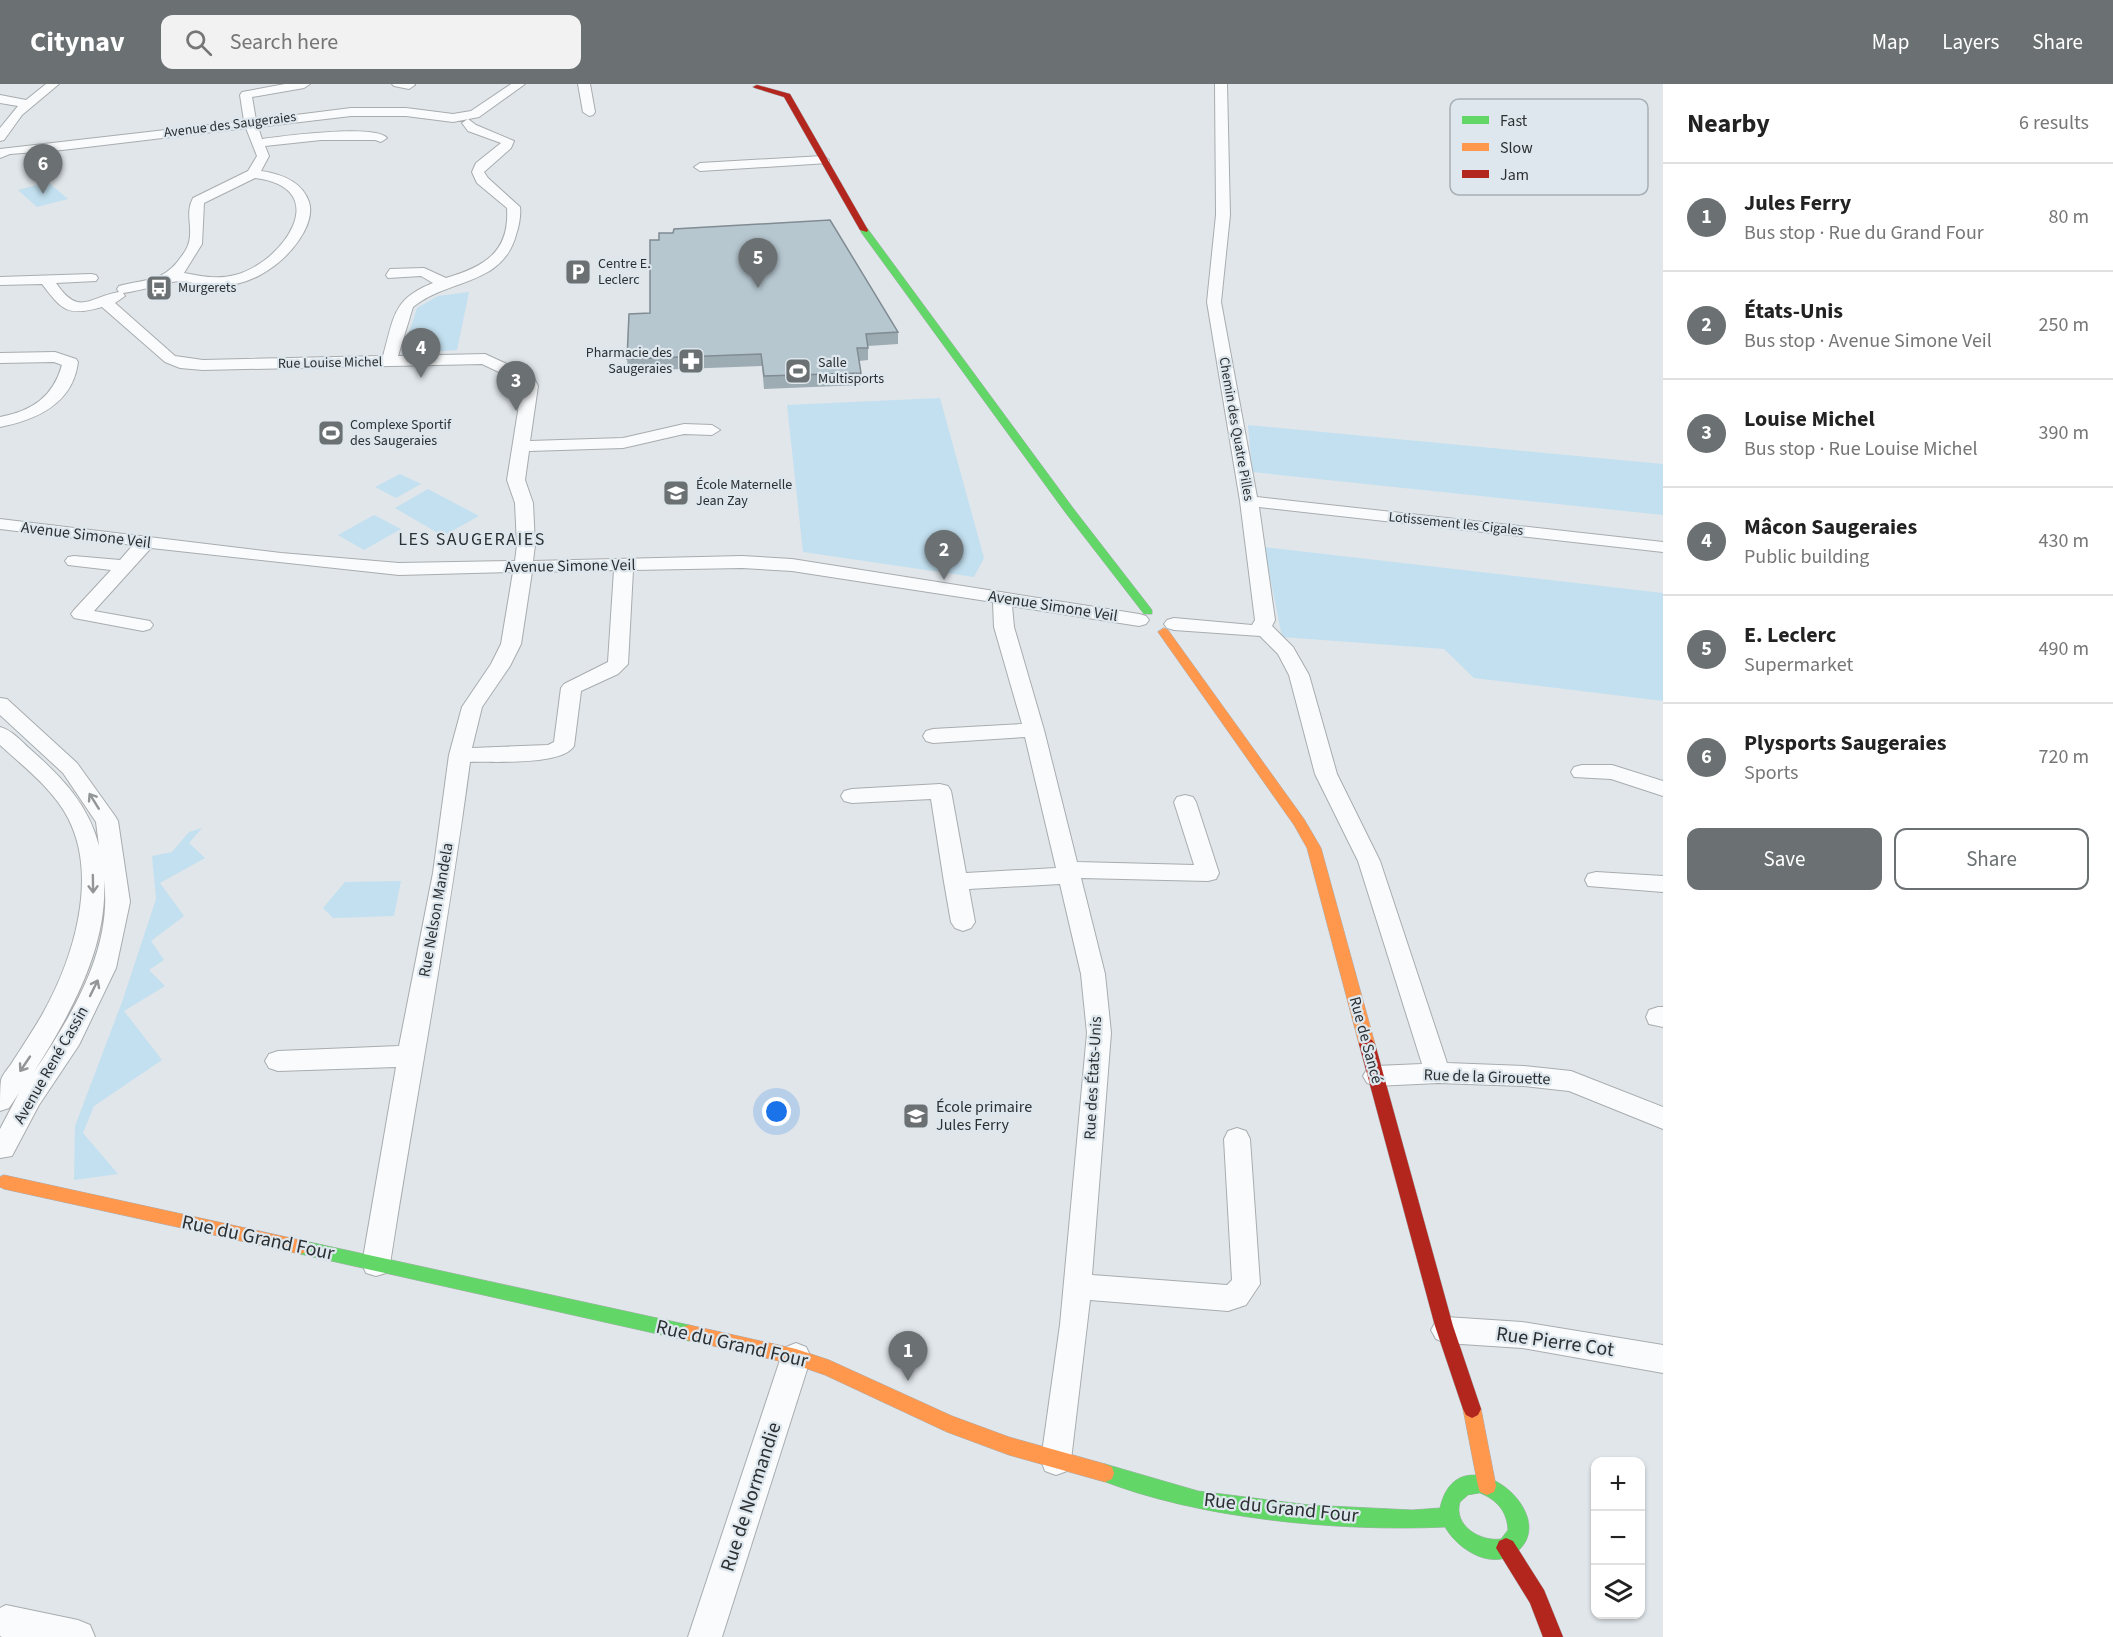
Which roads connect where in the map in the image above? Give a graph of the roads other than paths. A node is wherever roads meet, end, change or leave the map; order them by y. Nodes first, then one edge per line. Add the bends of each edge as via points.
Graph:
1 (53, 84) edge
2 (304, 84) edge
3 (519, 84) edge
4 (584, 84) edge
5 (1221, 84) edge
6 (750, 85) edge
7 (790, 88) edge
8 (0, 99) edge
9 (28, 104) junction
10 (589, 112) dead end
11 (471, 119) junction
12 (250, 123) junction
13 (0, 137) edge
14 (381, 138) dead end
15 (258, 143) junction
16 (2, 150) edge
17 (823, 160) junction
18 (700, 167) dead end
19 (253, 174) junction
20 (393, 275) dead end
21 (173, 277) junction
22 (101, 278) junction
23 (46, 280) junction
24 (0, 281) edge
25 (444, 283) junction
26 (124, 289) junction
27 (56, 293) junction
28 (105, 302) junction
29 (0, 358) edge
30 (389, 361) junction
31 (0, 422) edge
32 (712, 430) dead end
33 (522, 446) junction
34 (1249, 501) junction
35 (0, 524) edge
36 (146, 542) junction
37 (1663, 548) edge
38 (74, 561) dead end
39 (624, 564) junction
40 (125, 566) junction
41 (524, 567) junction
42 (1002, 598) junction
43 (1144, 616) junction
44 (143, 625) dead end
45 (1262, 627) junction
46 (1169, 628) junction
47 (0, 704) edge
48 (1034, 730) junction
49 (0, 734) edge
50 (933, 736) dead end
51 (460, 755) junction
52 (1581, 772) dead end
53 (1663, 789) edge
54 (852, 796) dead end
55 (1185, 802) dead end
56 (1069, 873) junction
57 (1596, 880) dead end
58 (956, 882) junction
59 (1663, 884) edge
60 (963, 922) dead end
61 (410, 1056) junction
62 (278, 1061) dead end
63 (1438, 1073) junction
64 (1376, 1076) junction
65 (0, 1101) edge
66 (1663, 1118) edge
67 (1236, 1139) dead end
68 (2, 1147) edge
69 (2, 1185) edge
70 (376, 1264) junction
71 (1077, 1286) junction
72 (1446, 1330) junction
73 (796, 1357) junction
74 (1663, 1359) edge
75 (1056, 1460) junction
76 (1487, 1486) junction
77 (1450, 1517) junction
78 (1506, 1548) junction
79 (6, 1622) dead end
80 (78, 1637) edge
81 (705, 1637) edge
82 (1552, 1637) edge

1 - 9 street
2 - 12 street via 246,95
3 - 11 street
4 - 10 street
5 - 34 street, Chemin des Quatre Pilles via 1223,214 1214,302
6 - 7 street
7 - 17 street
8 - 9 street
9 - 13 street
11 - 12 street, Avenue des Saugeraies via 375,111
11 - 25 street, Avenue des Saugeraies via 472,128 508,141 478,172 514,211 500,258 491,267
12 - 15 street
12 - 16 street, Avenue des Saugeraies
14 - 15 street via 337,135
15 - 19 street via 263,156
17 - 18 street
17 - 43 street via 863,229 902,285
19 - 21 street via 198,201 194,218 197,239
19 - 21 street via 276,177 302,200 304,211 288,248 248,277 215,282
20 - 25 street via 424,272
21 - 26 street
22 - 23 street
22 - 26 street via 123,284
22 - 27 street via 72,284
23 - 24 street
23 - 27 street
25 - 30 street via 406,305
26 - 28 street
27 - 28 street via 61,301 74,306
28 - 30 street, Rue Louise Michel via 170,359 180,363
29 - 31 street via 55,357 70,365 56,399 28,415
30 - 33 street, Rue Louise Michel via 485,359 527,380 530,386
32 - 33 street via 684,429 623,443
33 - 41 street, Rue Louise Michel via 516,480 524,503
34 - 37 street, Lotissement les Cigales
34 - 45 street, Chemin des Quatre Pilles via 1265,620
35 - 36 street, Avenue Simone Veil
36 - 40 street
36 - 41 street, Avenue Simone Veil via 399,569
38 - 40 street
39 - 41 street, Avenue Simone Veil
39 - 42 street, Avenue Simone Veil via 792,565
39 - 51 street via 618,664 571,688 564,746 552,752
40 - 44 street via 81,614
41 - 51 street, Rue Nelson Mandela via 511,644 472,707
42 - 43 street, Avenue Simone Veil
42 - 48 street, Rue des États-Unis via 1004,627
43 - 46 street via 1144,628
43 - 46 street via 1168,615
45 - 46 street via 1255,631
45 - 63 street via 1286,651 1299,675 1326,774 1369,861
46 - 64 street, Rue de Sancé via 1314,848
68 -> 47 street, Avenue René Cassin via 70,1038 104,968 118,902 106,821 70,768
48 - 50 street
48 - 56 street, Rue des États-Unis
49 -> 65 street, Avenue René Cassin via 41,771 78,817 93,873 93,906 77,969 38,1045
51 - 61 street, Rue Nelson Mandela via 444,873
52 - 53 street via 1612,772
54 - 58 street via 940,790
55 - 56 street via 1208,873
56 - 58 street
56 - 71 street, Rue des États-Unis via 1093,974 1099,1033
57 - 59 street
58 - 60 street
61 - 62 street
61 - 70 street, Rue Nelson Mandela
63 - 64 street, Rue de la Girouette
63 - 66 street, Rue de la Girouette via 1572,1081
64 - 72 street, Rue de Sancé
67 - 71 street via 1246,1284 1242,1290 1228,1298
68 - 69 street via 11,1164
69 - 70 street, Rue du Grand Four
70 - 73 street, Rue du Grand Four
71 - 75 street, Rue des États-Unis
72 - 74 street, Rue Pierre Cot via 1522,1335
72 - 76 street, Rue de Sancé via 1476,1422
73 - 75 street, Rue du Grand Four via 829,1368 947,1423
73 - 81 street, Rue de Normandie
75 - 77 street, Rue du Grand Four via 1198,1500 1260,1510 1412,1519
76 - 77 street via 1473,1484 1456,1491 1449,1507
76 - 78 street via 1504,1497 1517,1517 1516,1538
77 - 78 street via 1469,1542 1488,1550
78 - 82 street via 1538,1597
79 - 80 street

